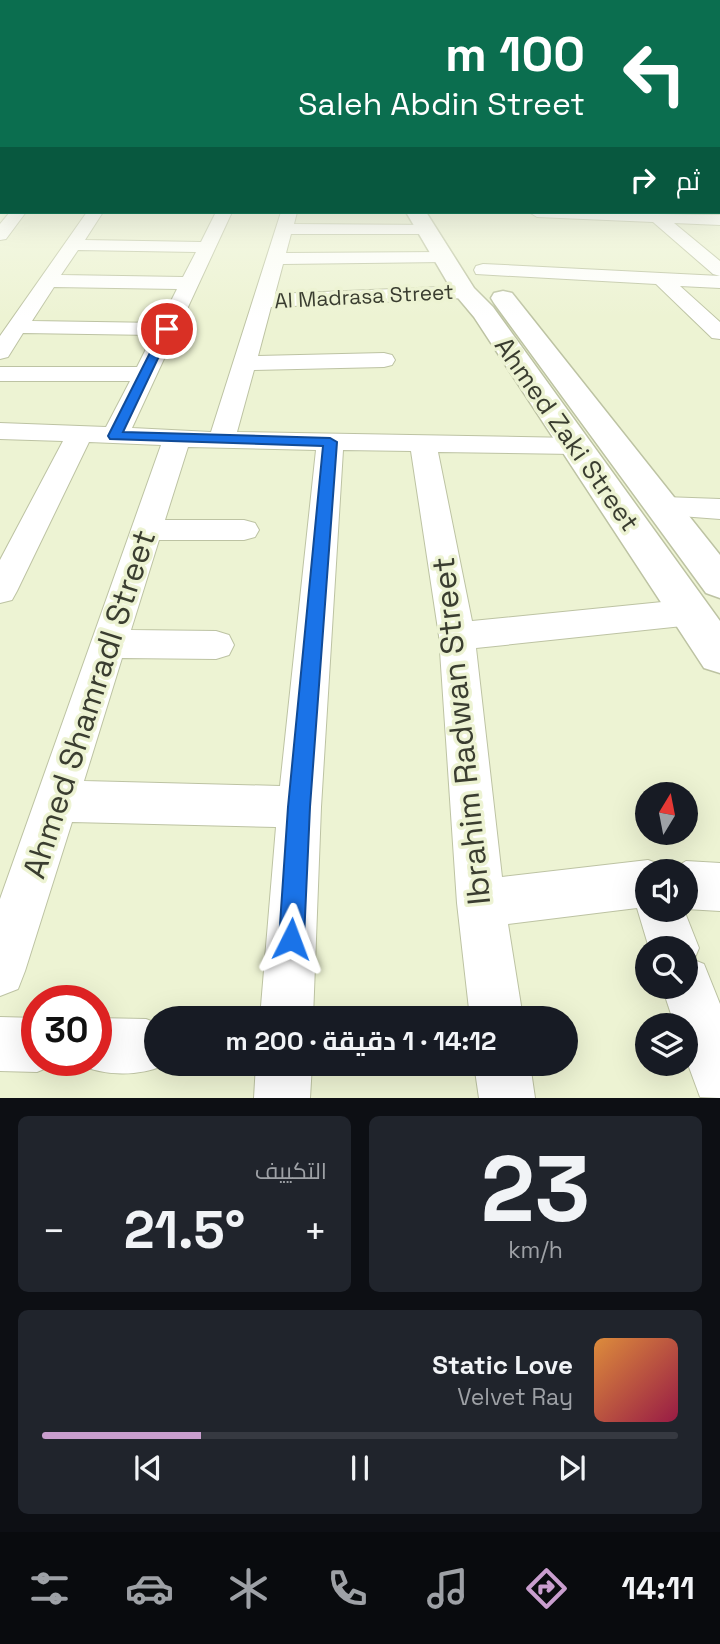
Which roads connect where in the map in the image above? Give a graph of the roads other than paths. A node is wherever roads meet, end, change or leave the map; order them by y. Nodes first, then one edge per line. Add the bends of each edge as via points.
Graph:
1 (92, 216) edge
2 (222, 216) edge
3 (654, 216) edge
4 (669, 216) edge
5 (429, 217) edge
6 (287, 220) edge
7 (720, 220) edge
8 (73, 245) junction
9 (207, 247) junction
10 (699, 252) junction
11 (720, 252) edge
12 (445, 257) junction
13 (275, 259) junction
14 (720, 270) edge
15 (48, 281) junction
16 (663, 281) junction
17 (720, 282) edge
18 (189, 283) junction
19 (486, 296) junction
20 (263, 301) junction
21 (17, 327) junction
22 (167, 329) junction
23 (720, 333) edge
24 (0, 352) edge
25 (384, 360) dead end
26 (244, 363) junction
27 (145, 373) junction
28 (0, 374) edge
29 (0, 431) edge
30 (80, 434) junction
31 (115, 436) junction
32 (177, 439) junction
33 (222, 440) junction
34 (330, 442) junction
35 (423, 444) junction
36 (574, 446) junction
37 (664, 507) junction
38 (720, 509) edge
39 (147, 530) junction
40 (244, 530) dead end
41 (720, 583) edge
42 (0, 591) edge
43 (692, 612) junction
44 (457, 636) junction
45 (109, 644) junction
46 (216, 645) dead end
47 (720, 655) edge
48 (56, 802) junction
49 (299, 807) junction
50 (635, 885) edge
51 (698, 886) edge
52 (720, 887) edge
53 (481, 903) junction
54 (0, 971) edge
55 (692, 999) edge
56 (288, 1006) edge
57 (494, 1006) edge
58 (0, 1044) edge
59 (21, 1045) edge
60 (283, 1076) edge
61 (504, 1076) edge
62 (720, 1077) edge
63 (282, 1098) edge
64 (507, 1098) edge

1 - 8 street
2 - 9 street
3 - 10 street
4 - 7 street
5 - 6 street
5 - 12 street, Ahmed Zaki Street
5 - 19 street, Ahmed Zaki Street
6 - 13 street
8 - 9 street
8 - 15 street
9 - 18 street
10 - 11 street
10 - 14 street
12 - 13 street
12 - 19 street, Ahmed Zaki Street
13 - 20 street
15 - 18 street
15 - 21 street
16 - 17 street, Al Madrasa Street
16 - 19 street, Al Madrasa Street
16 - 23 street
18 - 22 street
19 - 20 street, Al Madrasa Street
19 - 36 street, Ahmed Zaki Street
19 - 37 street, Ahmed Zaki Street
20 - 26 street
21 - 22 street
21 - 24 street
22 - 27 street
25 - 26 street
26 - 33 street
27 - 28 street
27 - 31 street
29 - 30 street
30 - 31 street
30 - 42 street
31 - 32 street
32 - 33 street
32 - 39 street, Ahmed Shamradl Street
33 - 34 street
34 - 35 street
34 - 49 street
35 - 36 street
35 - 44 street, Ibrahim Radwan Street
36 - 43 street, Ahmed Zaki Street
37 - 38 street
37 - 41 street, Ahmed Zaki Street
39 - 40 street
39 - 45 street, Ahmed Shamradl Street
43 - 44 street
43 - 47 street, Ahmed Zaki Street
44 - 53 street, Ibrahim Radwan Street
45 - 46 street
45 - 48 street, Ahmed Shamradl Street
48 - 49 street
48 - 54 street, Ahmed Shamradl Street
49 - 56 street
50 - 53 street
51 - 52 street
53 - 57 street, Ibrahim Radwan Street
55 - 62 street
58 - 59 street
60 - 63 street
61 - 64 street

